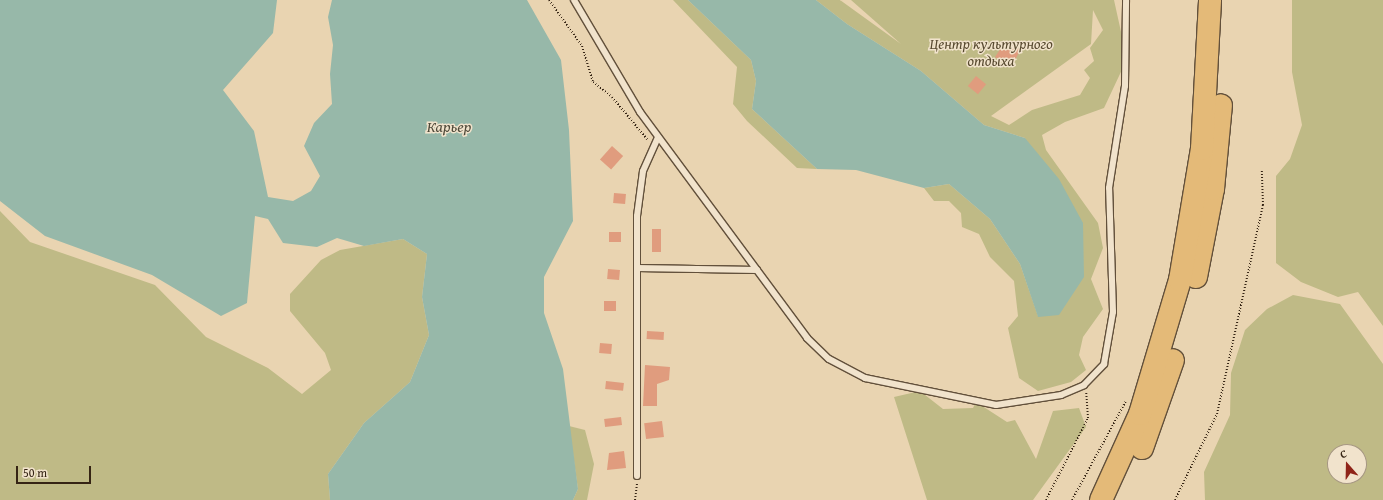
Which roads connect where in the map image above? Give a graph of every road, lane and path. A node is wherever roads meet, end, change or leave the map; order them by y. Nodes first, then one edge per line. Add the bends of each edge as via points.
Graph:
1 (549, 0) edge
2 (574, 0) edge
3 (1126, 0) edge
4 (1210, 0) edge
5 (1224, 0) edge
6 (658, 137) junction
7 (647, 139) dead end
8 (1262, 169) dead end
9 (637, 268) junction
10 (756, 270) junction
11 (1084, 385) junction
12 (1128, 397) dead end
13 (637, 476) joint
14 (635, 500) edge
15 (1046, 500) edge
16 (1072, 500) edge
17 (1101, 500) edge
18 (1118, 500) edge
19 (1175, 500) edge

1 - 7 path via 582,46 593,82 612,98
2 - 6 lane
3 - 11 lane via 1125,86 1109,188 1113,312 1104,364
4 - 17 highway via 1202,149 1180,280 1140,414
5 - 18 highway via 1218,148 1204,237 1156,416
6 - 9 lane via 643,171 637,216
6 - 10 lane
8 - 19 path via 1263,205 1217,414
9 - 10 lane
9 - 13 lane
10 - 11 lane via 807,338 829,359 865,378 996,404 1061,395
11 - 15 path via 1088,418
12 - 16 path
13 - 14 path

